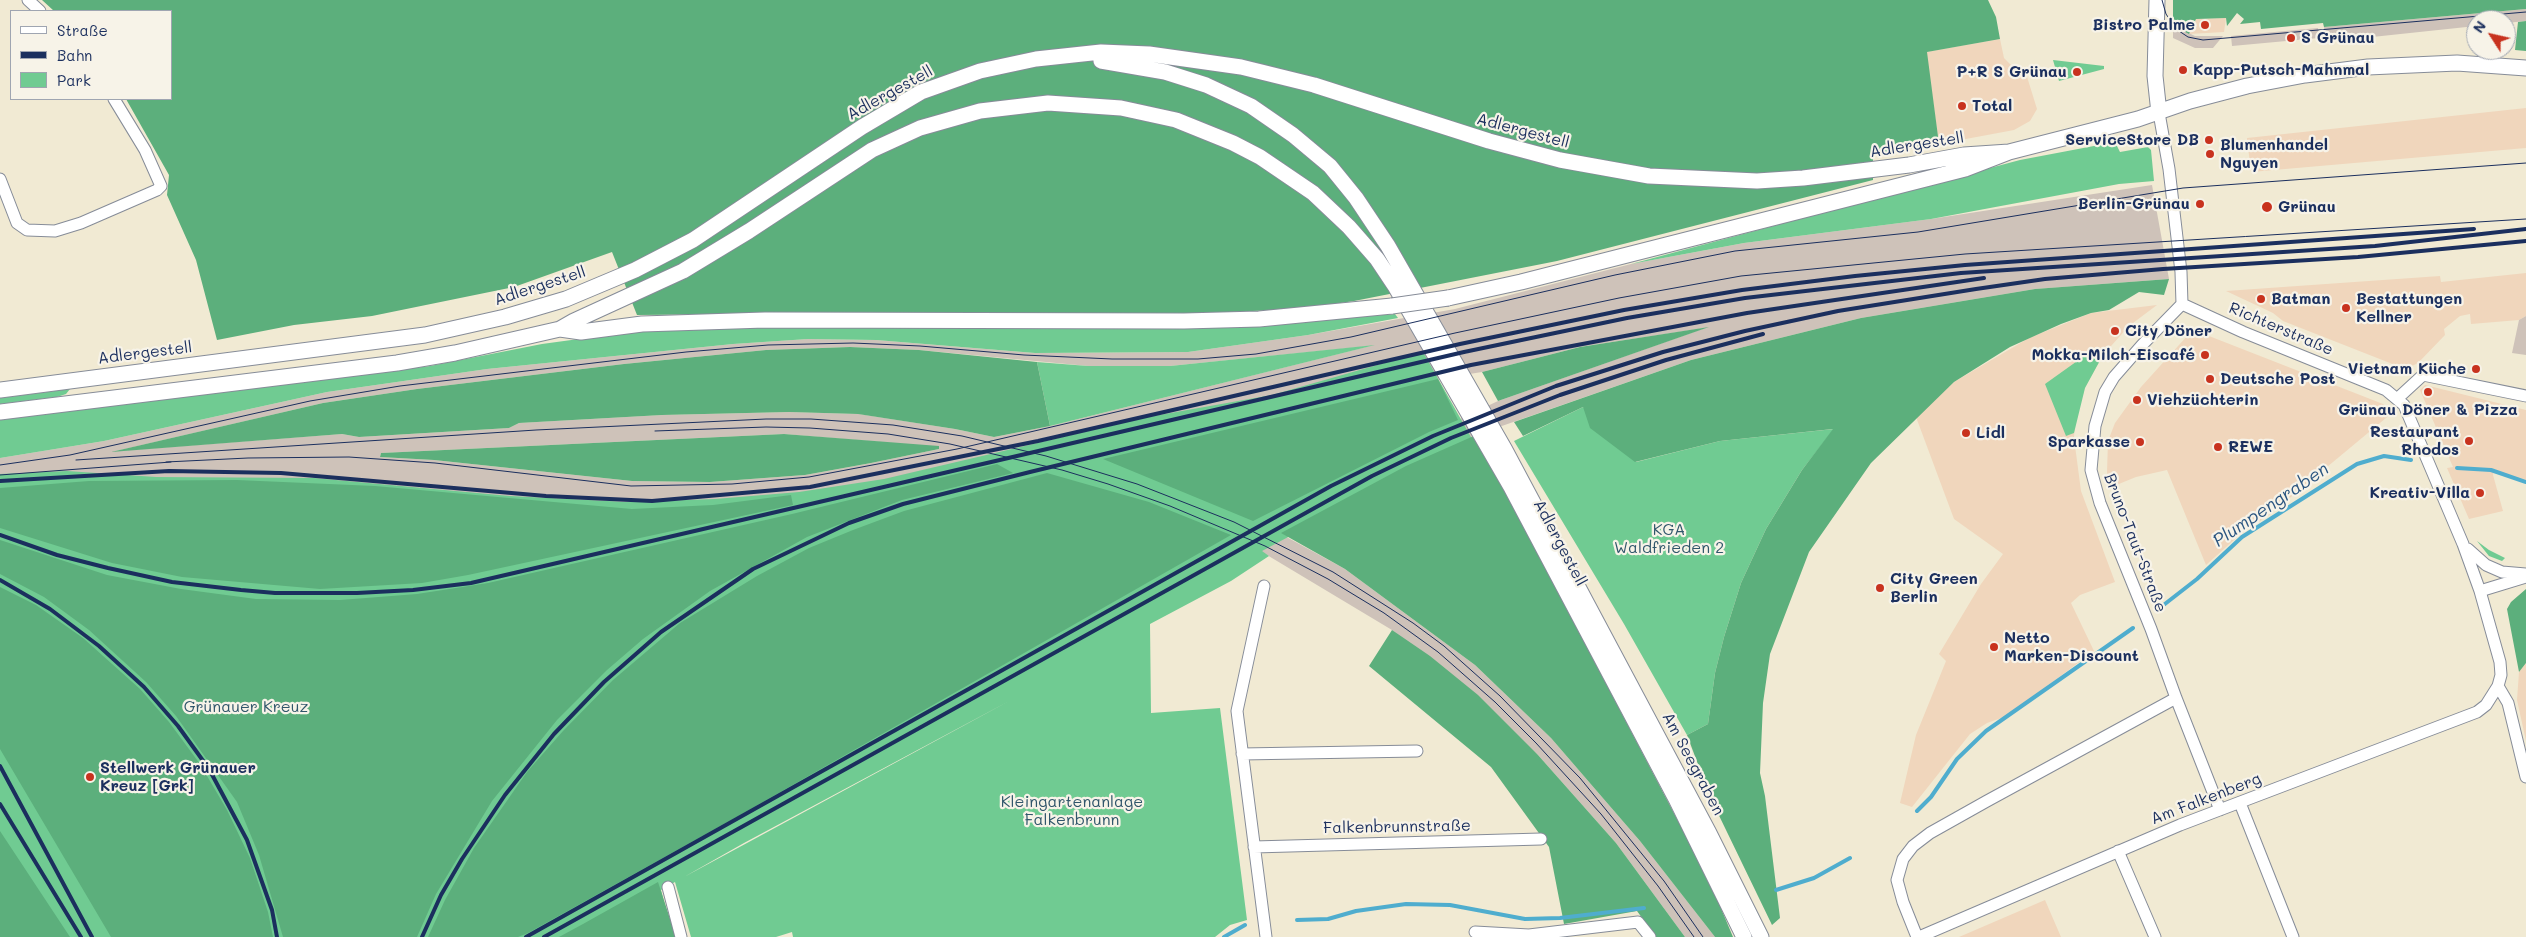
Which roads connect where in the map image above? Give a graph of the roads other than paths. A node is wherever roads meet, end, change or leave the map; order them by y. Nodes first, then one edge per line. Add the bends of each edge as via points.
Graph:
1 (28, 0) edge
2 (2156, 0) edge
3 (39, 10) edge
4 (1036, 59) junction
5 (2526, 68) edge
6 (115, 100) edge
7 (2159, 113) junction
8 (2009, 152) junction
9 (0, 179) edge
10 (2182, 304) junction
11 (560, 329) junction
12 (159, 369) junction
13 (0, 390) edge
14 (161, 392) junction
15 (2526, 396) edge
16 (2398, 398) junction
17 (0, 412) edge
18 (2463, 544) junction
19 (2526, 576) edge
20 (1264, 586) dead end
21 (2480, 591) junction
22 (1586, 613) junction
23 (2498, 686) junction
24 (2176, 698) junction
25 (1417, 751) dead end
26 (1242, 754) junction
27 (2526, 777) edge
28 (2240, 803) junction
29 (2220, 810) junction
30 (1541, 839) dead end
31 (1254, 846) junction
32 (2118, 851) junction
33 (668, 887) dead end
34 (1475, 932) dead end
35 (681, 937) edge
36 (1266, 937) edge
37 (1650, 937) edge
38 (1744, 937) edge
39 (1761, 937) edge
40 (1918, 937) edge
41 (2155, 937) edge
42 (2293, 937) edge

1 - 3 street
2 - 7 main road via 2155,76
4 - 8 main road, Adlergestell via 1101,52 1149,54 1241,67 1314,85 1489,141 1560,160 1649,176 1757,181 1803,178 1964,155
4 - 12 main road, Adlergestell via 980,71 920,92 693,240 635,270 566,299 425,335
4 - 22 main road, Adlergestell via 1119,63 1165,72 1206,85 1251,106 1293,134 1330,166 1388,246 1505,450
5 - 7 main road, Adlergestell via 2440,64 2332,71 2247,86
6 - 9 street via 145,150 161,186 157,190 55,231 27,230 17,223
7 - 8 main road, Adlergestell
7 - 10 street via 2182,272
8 - 11 main road, Adlergestell, bridge via 1955,172 1530,280 1448,298 1392,306 1259,319 1193,321 765,320 642,324 581,332
10 - 16 street, Richterstraße via 2386,390
10 - 24 street, Bruno-Taut-Straße via 2114,377 2105,392 2095,426 2091,470 2100,503
11 - 14 main road, Adlergestell via 397,363
11 - 22 main road, Adlergestell via 683,271 872,150 920,128 980,112 1048,103 1121,108 1176,120 1233,143 1287,174 1313,193 1377,259
12 - 13 main road, Adlergestell
12 - 14 main road
14 - 17 main road, Adlergestell
15 - 16 street via 2423,375
16 - 18 street via 2404,405
18 - 19 street via 2486,565 2502,572
18 - 21 street
19 - 21 street
20 - 26 street via 1237,711
21 - 23 street via 2500,662
22 - 38 main road, Am Seegraben
22 - 39 main road, Am Seegraben via 1709,833
23 - 27 street via 2508,703
23 - 28 street, Am Falkenberg via 2486,705 2477,712
24 - 29 street, Bruno-Taut-Straße
24 - 40 street, Am Falkenberg via 1930,833 1913,846 1903,859 1897,880 1902,902
25 - 26 street
26 - 31 street
28 - 29 street, Am Falkenberg
28 - 42 street
29 - 32 street, Am Falkenberg
30 - 31 street, Falkenbrunnstraße
31 - 36 street
32 - 40 street, Am Falkenberg
32 - 41 street
33 - 35 street
34 - 37 street via 1529,935 1638,922

